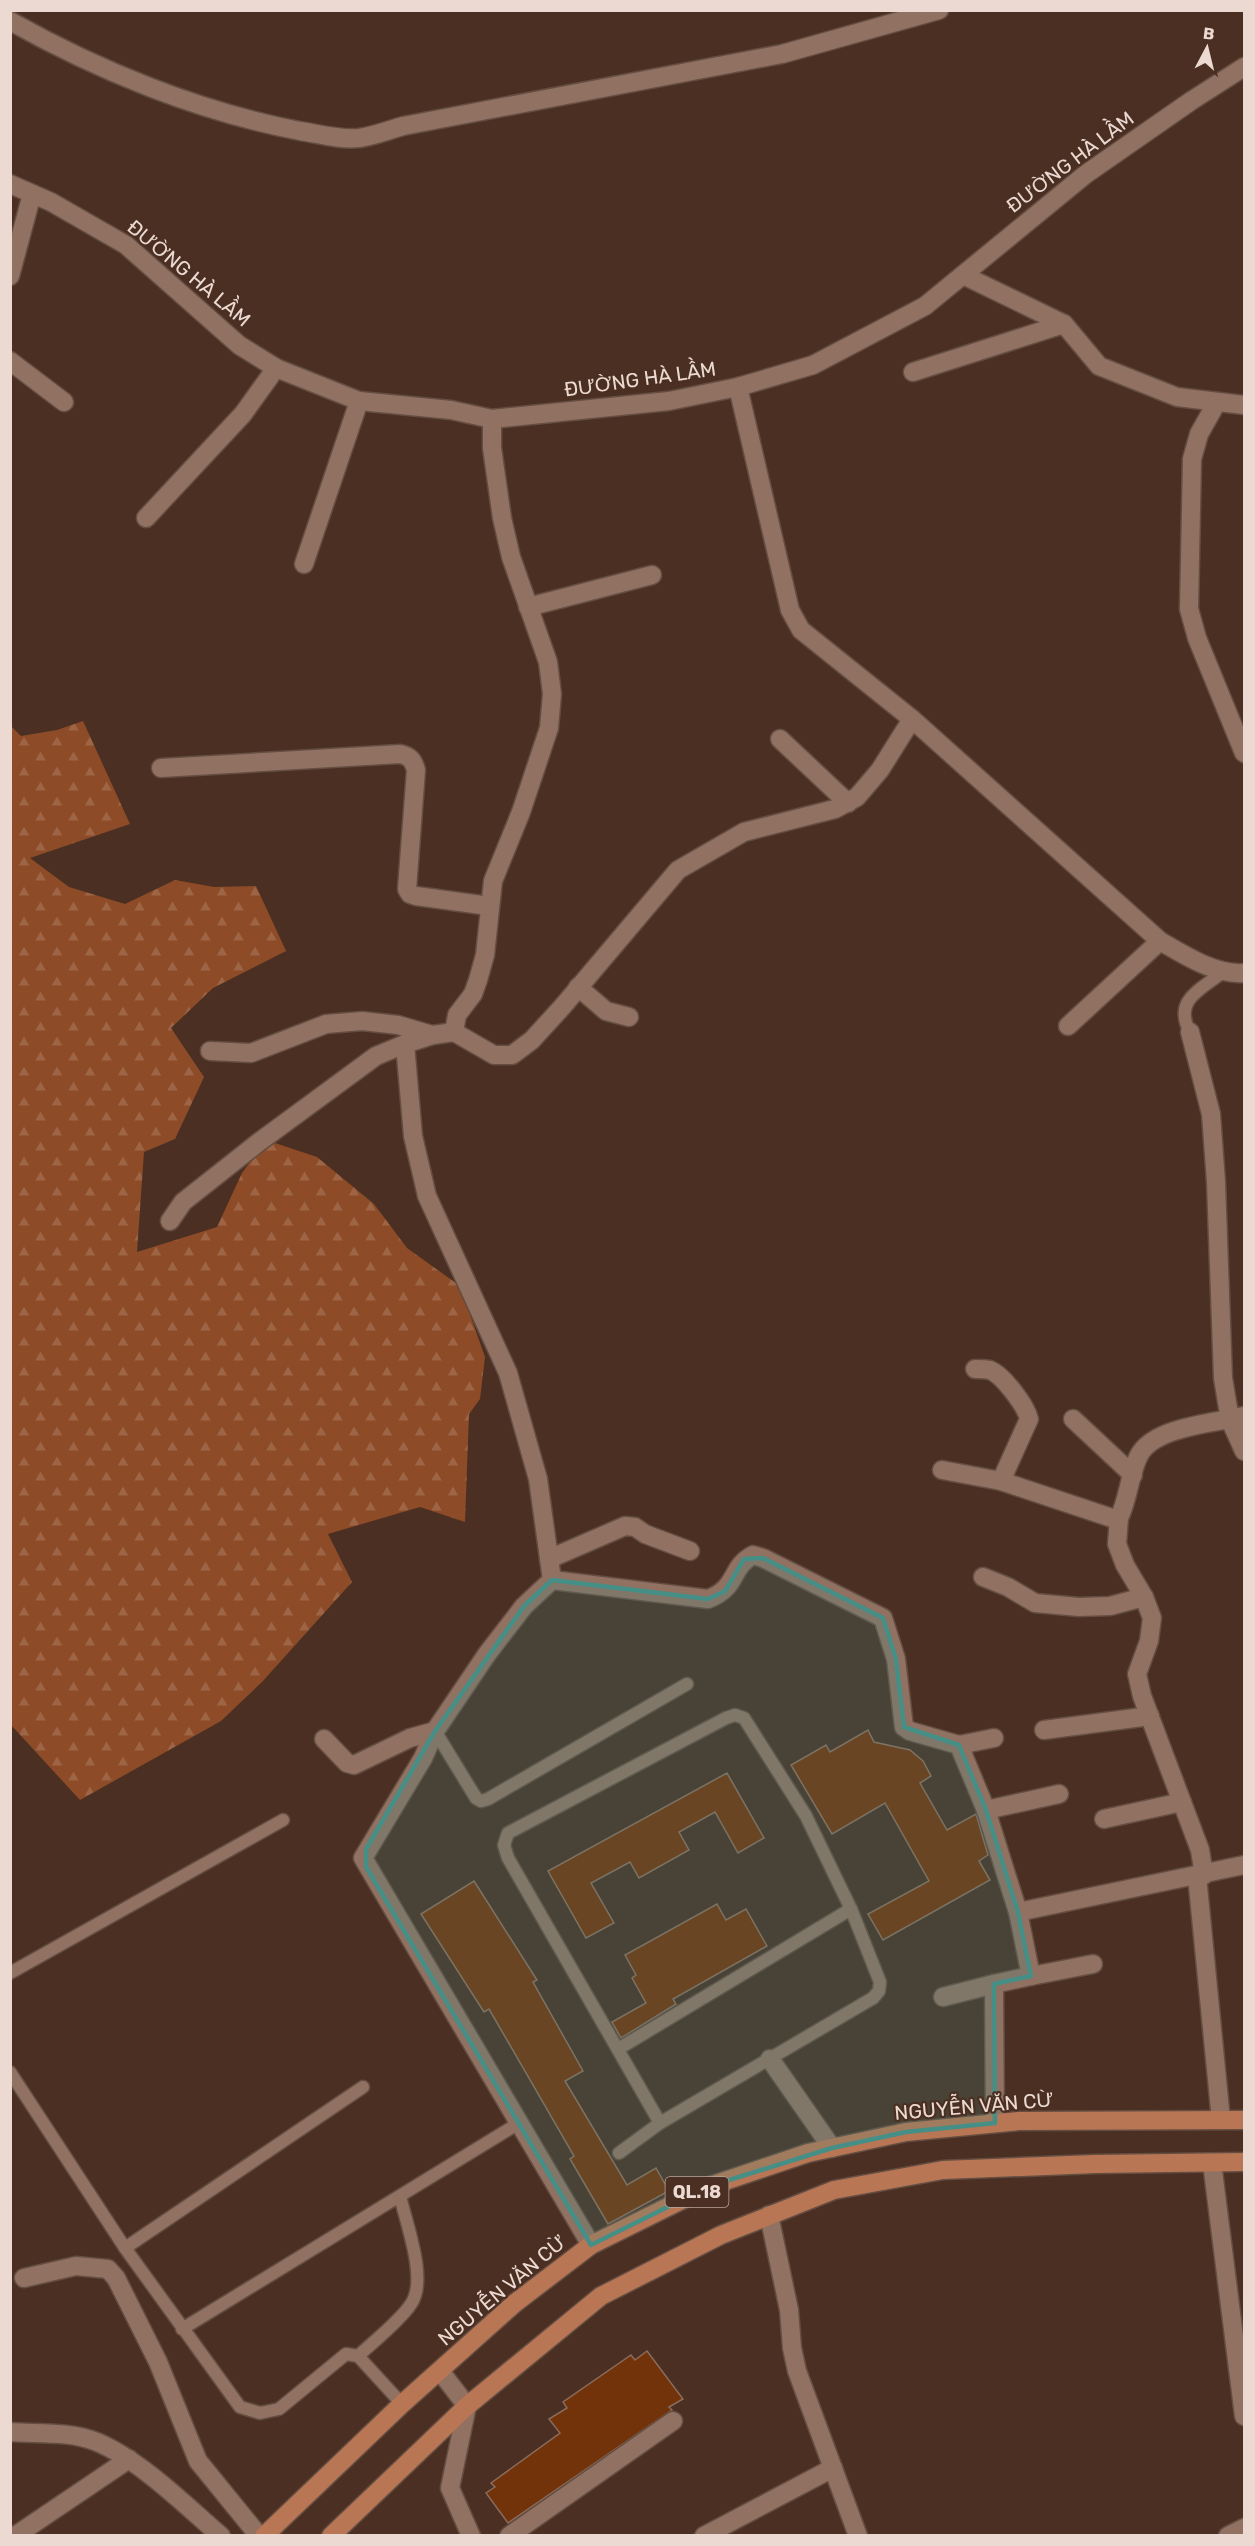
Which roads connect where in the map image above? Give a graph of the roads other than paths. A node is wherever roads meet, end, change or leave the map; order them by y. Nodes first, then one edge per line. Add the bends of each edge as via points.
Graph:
1 (939, 10) edge
2 (10, 21) edge
3 (1245, 67) edge
4 (10, 184) edge
5 (32, 194) junction
6 (963, 275) junction
7 (10, 276) edge
8 (1064, 324) junction
9 (10, 361) edge
10 (276, 368) junction
11 (913, 372) dead end
12 (738, 387) junction
13 (359, 401) junction
14 (63, 402) dead end
15 (1217, 402) junction
16 (1245, 405) edge
17 (492, 419) junction
18 (146, 518) dead end
19 (304, 564) dead end
20 (652, 575) dead end
21 (528, 607) junction
22 (912, 719) junction
23 (780, 739) dead end
24 (1245, 753) edge
25 (161, 768) dead end
26 (848, 803) junction
27 (489, 906) junction
28 (1160, 941) junction
29 (1224, 971) junction
30 (1245, 973) edge
31 (578, 987) junction
32 (629, 1017) dead end
33 (1068, 1026) dead end
34 (454, 1032) junction
35 (1190, 1032) joint
36 (433, 1035) junction
37 (405, 1044) junction
38 (210, 1050) dead end
39 (170, 1221) dead end
40 (975, 1369) dead end
41 (1237, 1418) edge
42 (1073, 1419) dead end
43 (1245, 1451) edge
44 (942, 1470) dead end
45 (1133, 1475) junction
46 (1001, 1481) junction
47 (1119, 1518) junction
48 (690, 1551) dead end
49 (549, 1559) junction
50 (983, 1577) dead end
51 (552, 1580) junction
52 (1144, 1597) junction
53 (687, 1684) dead end
54 (1150, 1716) junction
55 (1044, 1730) dead end
56 (435, 1731) junction
57 (994, 1738) dead end
58 (324, 1739) dead end
59 (958, 1745) junction
60 (1059, 1794) dead end
61 (1182, 1802) junction
62 (986, 1810) junction
63 (1104, 1818) dead end
64 (283, 1820) dead end
65 (1245, 1865) edge
66 (1201, 1876) junction
67 (852, 1909) junction
68 (1018, 1912) junction
69 (1093, 1964) dead end
70 (10, 1973) edge
71 (1031, 1976) junction
72 (993, 1984) junction
73 (943, 1997) dead end
74 (618, 2049) junction
75 (770, 2059) junction
76 (10, 2072) edge
77 (363, 2087) dead end
78 (1221, 2120) junction
79 (1245, 2120) edge
80 (519, 2123) junction
81 (660, 2123) junction
82 (995, 2123) junction
83 (832, 2148) junction
84 (619, 2154) dead end
85 (1245, 2162) edge
86 (1212, 2163) junction
87 (400, 2196) junction
88 (769, 2216) junction
89 (591, 2246) junction
90 (125, 2248) junction
91 (24, 2278) dead end
92 (182, 2329) junction
93 (358, 2356) junction
94 (440, 2371) junction
95 (1241, 2380) edge
96 (402, 2404) junction
97 (467, 2406) junction
98 (1245, 2416) edge
99 (673, 2421) dead end
100 (10, 2432) edge
101 (129, 2459) junction
102 (833, 2468) junction
103 (1245, 2528) edge
104 (15, 2535) edge
105 (221, 2535) edge
106 (259, 2535) edge
107 (264, 2535) edge
108 (331, 2535) edge
109 (471, 2535) edge
110 (509, 2535) edge
111 (704, 2535) edge
112 (858, 2535) edge
113 (1228, 2535) edge

1 - 2 street via 782,54 403,126 358,138 261,123 159,90
3 - 6 street, ĐƯỜNG HÀ LẦM via 1086,174
4 - 5 street, ĐƯỜNG HÀ LẦM
5 - 7 street
5 - 10 street, ĐƯỜNG HÀ LẦM via 126,245 240,345
6 - 8 street
6 - 12 street, ĐƯỜNG HÀ LẦM via 926,306 813,365
8 - 11 street
8 - 15 street via 1099,366 1177,397
9 - 14 street
10 - 13 street, ĐƯỜNG HÀ LẦM
10 - 18 street via 243,414
12 - 17 street, ĐƯỜNG HÀ LẦM via 669,401
12 - 22 street via 790,610 801,630
13 - 17 street, ĐƯỜNG HÀ LẦM via 451,410
13 - 19 street
15 - 16 street
15 - 24 street via 1199,434 1192,459 1189,602 1197,638
17 - 21 street via 502,518
20 - 21 street
21 - 27 street via 548,662 552,694 549,728 493,881
22 - 26 street via 880,770
22 - 28 street
23 - 26 street
25 - 27 street via 409,756 416,770 407,889 416,896
26 - 31 street via 744,832 678,870
27 - 34 street via 483,963 473,994 457,1015
28 - 29 street via 1189,958
28 - 33 street
29 - 30 street
29 - 35 lane via 1187,1002 1184,1019
31 - 32 street via 606,1011
31 - 34 street via 532,1040 512,1055 494,1055
34 - 36 street
35 - 41 street via 1211,1114 1223,1378
36 - 37 street
36 - 38 street via 398,1025 362,1021 326,1024 251,1053
37 - 39 street via 376,1056 259,1142 183,1202
37 - 49 street via 413,1136 427,1196 508,1373 538,1479
40 - 46 street via 991,1371 1008,1384 1027,1410 1029,1419
41 - 43 street
41 - 45 street via 1195,1425 1156,1439 1141,1452
42 - 45 street
44 - 46 street
45 - 47 street
46 - 47 street
47 - 52 street via 1117,1544
48 - 49 street via 625,1526
49 - 51 street
50 - 52 street via 1035,1603 1110,1606
51 - 56 street via 524,1606
51 - 59 street via 708,1599 725,1591 744,1559 753,1555 763,1557 883,1618 896,1659 904,1726
52 - 54 street via 1152,1618 1149,1641 1137,1674
53 - 56 lane via 482,1801 476,1798
54 - 55 street
54 - 61 street
56 - 58 street via 410,1738 354,1765 347,1763
56 - 80 street via 363,1858
57 - 59 street
59 - 62 street
60 - 62 street
61 - 63 street
61 - 66 street via 1200,1850
62 - 68 street
64 - 70 lane
65 - 66 street
66 - 68 street
66 - 78 street
67 - 74 lane
67 - 74 lane via 806,1816 744,1718 735,1716 508,1833 504,1845 508,1858
67 - 75 lane via 880,1982 879,1991
68 - 71 street
69 - 71 street
71 - 72 street
72 - 73 street
72 - 82 street
74 - 81 lane
75 - 81 lane
75 - 83 street
76 - 90 lane
77 - 90 lane
78 - 79 main road, NGUYỄN VĂN CỪ / QL.18
78 - 82 main road, NGUYỄN VĂN CỪ / QL.18
80 - 87 lane
80 - 89 street
81 - 84 lane
82 - 83 main road, NGUYỄN VĂN CỪ / QL.18 via 906,2132
83 - 89 main road, NGUYỄN VĂN CỪ / QL.18 via 710,2186
85 - 86 main road, QL.18
86 - 88 main road, QL.18 via 943,2170 834,2190
86 - 95 street
87 - 92 lane
87 - 93 lane via 418,2291 411,2305
88 - 97 main road, QL.18 via 721,2235 601,2296
88 - 102 street via 797,2371
89 - 94 main road, NGUYỄN VĂN CỪ / QL.18 via 515,2303
90 - 92 lane
91 - 106 street via 76,2266 108,2269 158,2362 198,2461
92 - 93 lane via 240,2407 261,2413 279,2409 346,2354
93 - 96 lane
94 - 96 main road, NGUYỄN VĂN CỪ / QL.18
94 - 97 street
95 - 98 street
96 - 107 main road, NGUYỄN VĂN CỪ / QL.18
97 - 108 main road, QL.18
97 - 109 street via 450,2488
99 - 110 street
100 - 101 street via 96,2441
101 - 104 street
101 - 105 street
102 - 111 street
102 - 112 street
103 - 113 street

